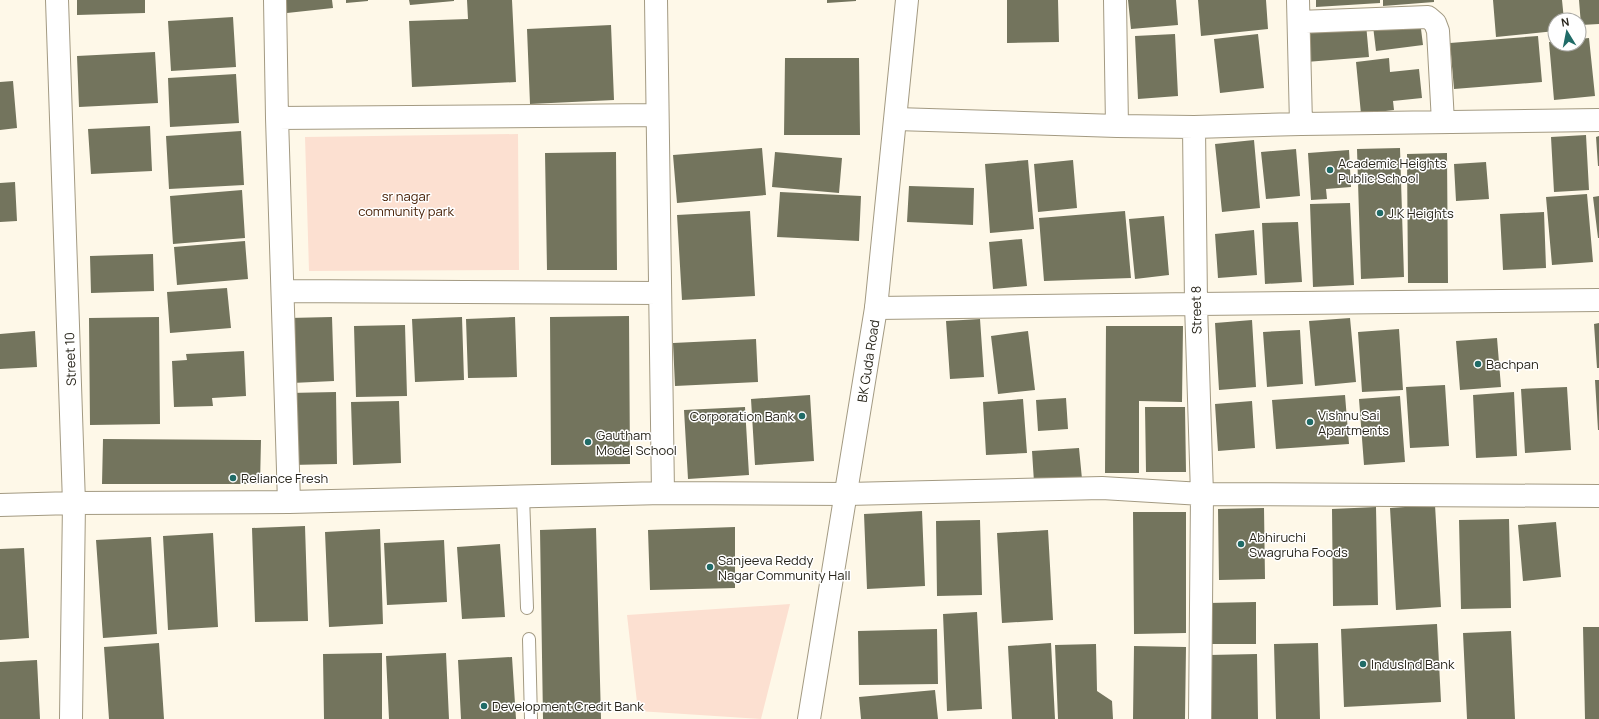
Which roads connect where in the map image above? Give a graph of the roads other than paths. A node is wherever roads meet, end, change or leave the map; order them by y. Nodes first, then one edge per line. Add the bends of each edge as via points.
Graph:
1 (58, 0) edge
2 (275, 0) edge
3 (656, 0) edge
4 (907, 0) edge
5 (1115, 0) edge
6 (1298, 0) edge
7 (1299, 22) junction
8 (657, 115) junction
9 (277, 118) junction
10 (896, 119) junction
11 (1599, 120) edge
12 (1444, 122) junction
13 (1301, 124) junction
14 (1117, 126) junction
15 (1194, 127) junction
16 (282, 291) junction
17 (660, 293) junction
18 (1599, 300) edge
19 (1196, 304) junction
20 (876, 308) junction
21 (663, 493) junction
22 (847, 494) junction
23 (1202, 494) junction
24 (523, 496) junction
25 (1599, 496) edge
26 (289, 502) junction
27 (74, 503) junction
28 (0, 505) edge
29 (527, 608) dead end
30 (529, 639) dead end
31 (71, 719) edge
32 (531, 719) edge
33 (809, 719) edge
34 (1200, 719) edge

1 - 27 street, Street 10
2 - 9 street
3 - 8 street
4 - 10 street, BK Guda Road
5 - 14 street
6 - 7 street
7 - 12 street via 1428,17 1436,23 1438,31
7 - 13 street
8 - 9 street
8 - 17 street
9 - 16 street
10 - 14 street
10 - 20 street, BK Guda Road
11 - 12 street
12 - 13 street
13 - 15 street
14 - 15 street
15 - 19 street, Street 8
16 - 17 street
16 - 26 street
17 - 21 street
18 - 19 street
19 - 20 street
19 - 23 street, Street 8
20 - 22 street, BK Guda Road
21 - 22 street
21 - 24 street
22 - 23 street via 1102,488
22 - 33 street, BK Guda Road
23 - 25 street
23 - 34 street, Street 8
24 - 26 street
24 - 29 lane
26 - 27 street
27 - 28 street
27 - 31 street, Street 10
30 - 32 lane

